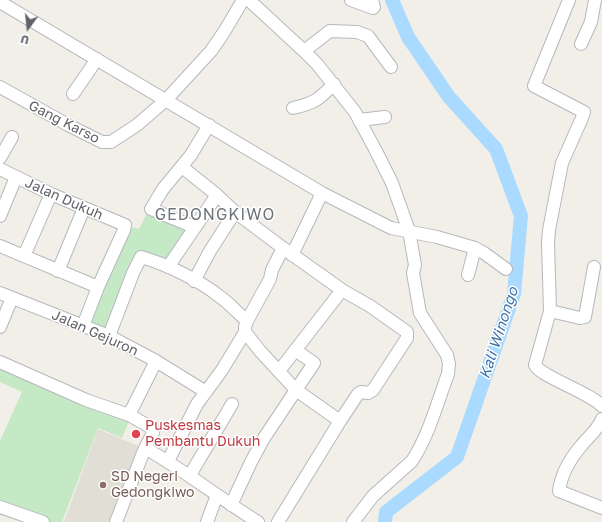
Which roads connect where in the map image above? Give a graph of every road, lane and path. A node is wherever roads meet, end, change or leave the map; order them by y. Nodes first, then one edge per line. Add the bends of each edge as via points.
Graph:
1 (243, 0) edge
2 (248, 0) edge
3 (351, 0) edge
4 (372, 0) edge
5 (569, 0) edge
6 (595, 0) edge
7 (0, 2) edge
8 (581, 44) dead end
9 (304, 51) junction
10 (96, 59) junction
11 (392, 67) dead end
12 (334, 84) junction
13 (0, 87) edge
14 (73, 94) dead end
15 (166, 100) junction
16 (293, 108) dead end
17 (385, 117) dead end
18 (359, 120) junction
19 (209, 125) junction
20 (12, 137) dead end
21 (0, 158) edge
22 (182, 167) junction
23 (0, 169) edge
24 (16, 177) junction
25 (322, 193) junction
26 (51, 194) junction
27 (217, 194) junction
28 (84, 208) junction
29 (235, 212) junction
30 (0, 216) edge
31 (194, 228) junction
32 (406, 231) junction
33 (0, 246) edge
34 (475, 248) junction
35 (288, 251) junction
36 (24, 256) junction
37 (168, 267) junction
38 (594, 267) dead end
39 (506, 269) dead end
40 (58, 271) junction
41 (468, 276) dead end
42 (194, 281) junction
43 (98, 287) junction
44 (342, 290) junction
45 (0, 293) edge
46 (12, 298) junction
47 (550, 311) junction
48 (83, 326) junction
49 (0, 327) edge
50 (246, 327) junction
51 (109, 336) junction
52 (295, 350) junction
53 (156, 361) junction
54 (0, 362) edge
55 (279, 371) junction
56 (296, 390) junction
57 (206, 392) junction
58 (232, 404) dead end
59 (602, 406) edge
60 (128, 415) junction
61 (602, 419) edge
62 (340, 420) junction
63 (145, 448) junction
64 (168, 461) junction
65 (190, 475) junction
66 (217, 495) junction
67 (231, 505) junction
68 (0, 507) edge
69 (602, 508) edge
70 (43, 522) edge
71 (116, 522) edge
72 (207, 522) edge
73 (258, 522) edge
74 (278, 522) edge
75 (353, 522) edge

1 - 15 street via 214,46
2 - 9 street
3 - 4 street via 373,8
5 - 47 street via 534,86 584,112 562,163 549,230
6 - 8 street via 591,22
7 - 10 street
9 - 11 street via 330,31 357,32 368,36
9 - 12 street
10 - 14 street
10 - 15 street
12 - 16 street via 310,104
12 - 18 street
13 - 15 street, Gang Karso via 68,125 107,143 137,125
15 - 19 street
17 - 18 street
18 - 32 street via 392,182
19 - 22 street
19 - 25 street
20 - 21 street
22 - 27 street
22 - 31 street via 163,189 151,209
23 - 24 street, Jalan Dukuh
24 - 26 street, Jalan Dukuh
24 - 30 street
25 - 32 street via 391,228
25 - 35 street
26 - 28 street, Jalan Dukuh
26 - 36 street
27 - 29 street
27 - 31 street
28 - 40 street
28 - 43 street, Jalan Dukuh via 125,227
29 - 35 street
29 - 42 street
31 - 37 street
32 - 34 street
32 - 75 street via 415,265 413,273 420,313 447,355 448,374 423,441 412,461 373,496
33 - 36 street
34 - 39 street
34 - 41 street
35 - 44 street
35 - 50 street via 272,270
36 - 40 street
37 - 42 street
37 - 51 street via 140,258
38 - 47 street via 585,317
40 - 43 street
42 - 50 street via 220,296
43 - 48 street
44 - 52 street
44 - 62 street via 406,330 408,336 373,390 358,394
45 - 46 street, Jalan Gejuron
46 - 48 street, Jalan Gejuron
46 - 49 street
47 - 59 street via 536,366
48 - 51 street, Jalan Gejuron
50 - 55 street via 260,351
50 - 57 street
51 - 53 street, Jalan Gejuron
52 - 55 street
52 - 56 street via 314,363
53 - 57 street, Jalan Gejuron
53 - 60 street
54 - 60 street
55 - 56 street
56 - 62 street
56 - 67 street via 264,438
57 - 64 street via 197,404
58 - 65 street
60 - 63 street via 152,428
61 - 69 street via 581,446 563,476 559,491
62 - 74 street
63 - 64 street
63 - 71 street
64 - 65 street
65 - 66 street
66 - 67 street
66 - 72 street
67 - 73 street
68 - 70 street

